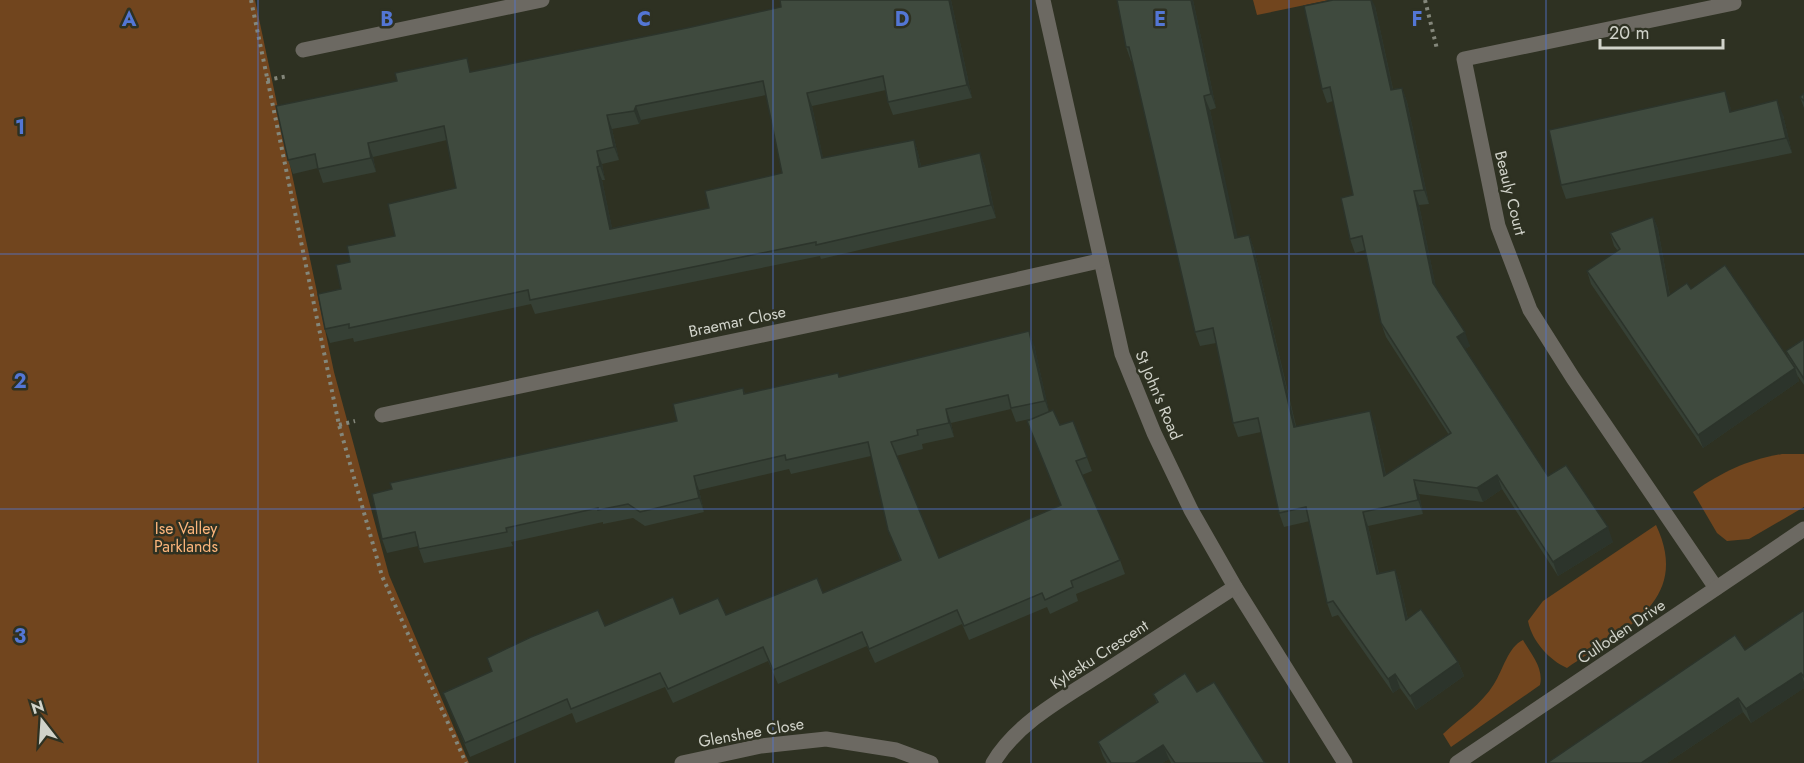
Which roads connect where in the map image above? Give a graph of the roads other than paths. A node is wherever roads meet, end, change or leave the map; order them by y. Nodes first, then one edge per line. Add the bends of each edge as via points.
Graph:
1 (542, 0) edge
2 (1043, 0) edge
3 (1734, 3) dead end
4 (303, 50) dead end
5 (1099, 261) junction
6 (382, 415) dead end
7 (1804, 529) edge
8 (1234, 587) junction
9 (1716, 588) junction
10 (682, 763) edge
11 (931, 763) edge
12 (993, 763) edge
13 (1345, 763) edge
14 (1457, 763) edge

1 - 4 street
2 - 5 street, St John's Road
3 - 9 street, Beauly Court via 1464,59 1498,226 1530,310
5 - 6 street, Braemar Close
5 - 8 street, St John's Road via 1122,354 1154,433
7 - 9 street, Culloden Drive
8 - 12 street, Kylesku Crescent via 1035,719 1000,751
8 - 13 street, St John's Road
9 - 14 street, Culloden Drive
10 - 11 street, Glenshee Close via 761,746 826,738 896,750

